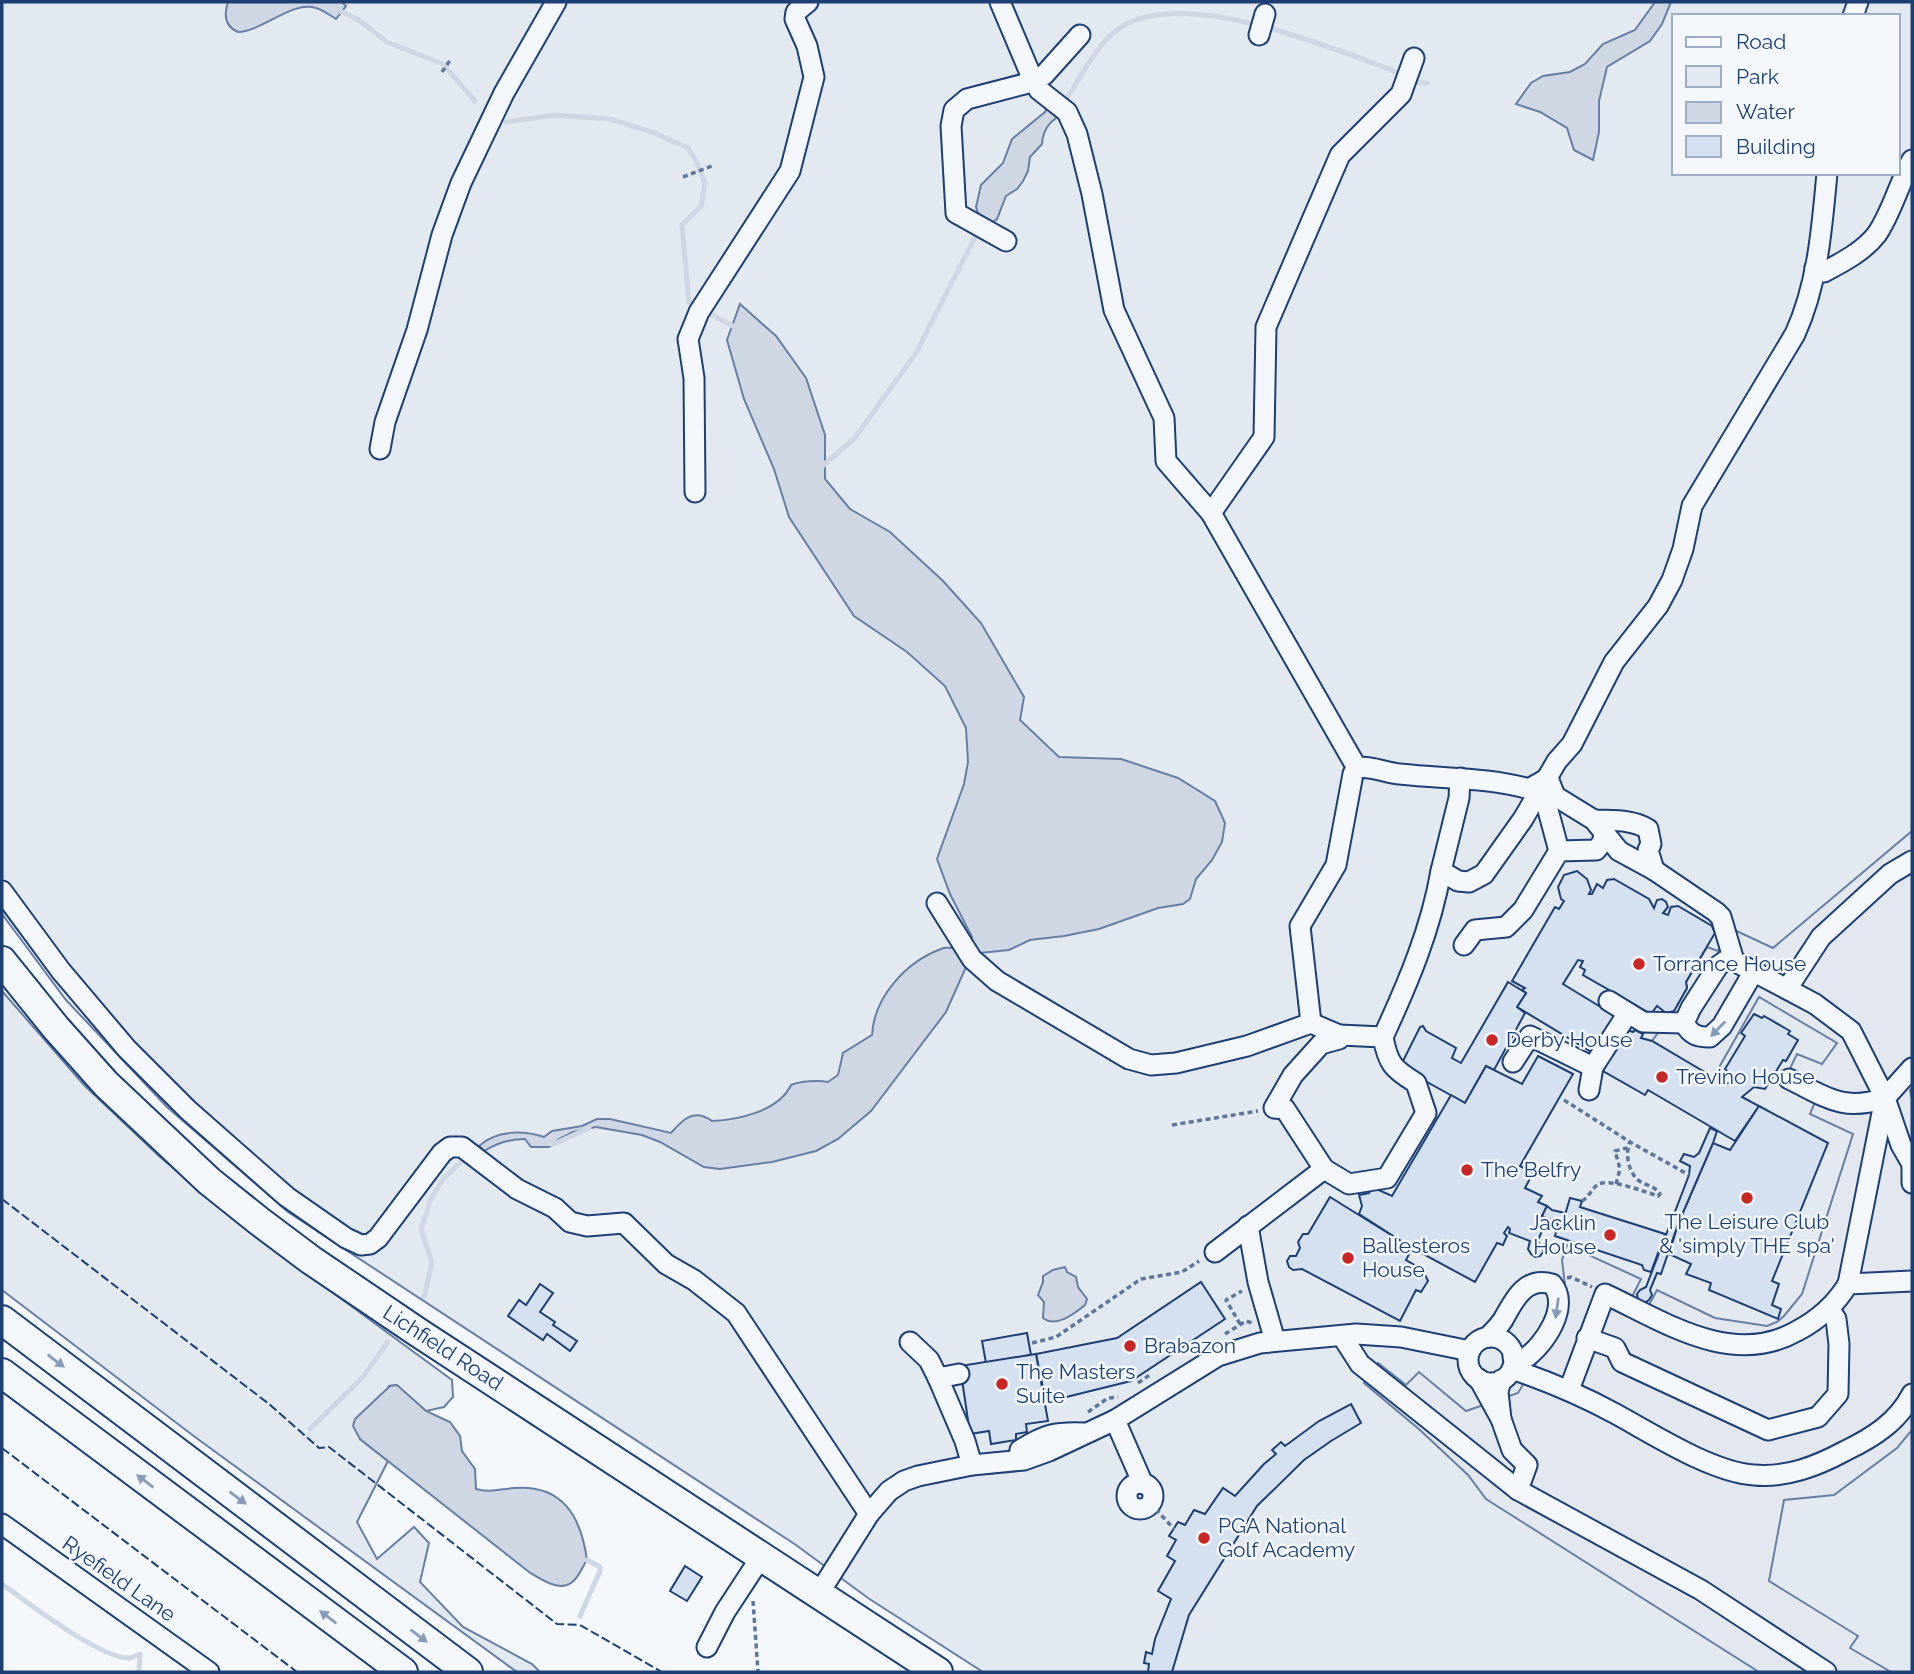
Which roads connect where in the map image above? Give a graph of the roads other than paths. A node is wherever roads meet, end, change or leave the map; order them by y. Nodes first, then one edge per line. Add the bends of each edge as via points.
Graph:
1 (556, 2) edge
2 (1000, 2) edge
3 (795, 9) edge
4 (1265, 14) dead end
5 (1080, 35) dead end
6 (1259, 35) dead end
7 (1414, 58) dead end
8 (1042, 89) junction
9 (1912, 160) edge
10 (1827, 175) edge
11 (1006, 241) dead end
12 (1817, 275) junction
13 (380, 449) dead end
14 (695, 492) dead end
15 (1211, 513) junction
16 (1357, 768) junction
17 (1460, 778) junction
18 (1540, 797) junction
19 (1600, 826) junction
20 (1596, 850) junction
21 (1559, 851) junction
22 (1619, 851) junction
23 (1912, 861) edge
24 (1654, 870) junction
25 (1441, 871) junction
26 (2, 891) edge
27 (937, 903) dead end
28 (1464, 945) dead end
29 (2, 961) edge
30 (1734, 961) junction
31 (1754, 971) junction
32 (1787, 989) junction
33 (1609, 1000) dead end
34 (1628, 1013) junction
35 (1684, 1023) junction
36 (1313, 1027) junction
37 (1383, 1037) junction
38 (1513, 1062) dead end
39 (1593, 1068) junction
40 (1912, 1069) edge
41 (1789, 1079) dead end
42 (1589, 1090) dead end
43 (1885, 1098) junction
44 (1912, 1164) edge
45 (1316, 1169) junction
46 (1912, 1183) edge
47 (1248, 1226) junction
48 (1216, 1251) road end
49 (1912, 1281) edge
50 (1848, 1284) junction
51 (1829, 1308) junction
52 (2, 1320) edge
53 (1342, 1336) junction
54 (1488, 1337) junction
55 (1587, 1338) junction
56 (910, 1342) dead end
57 (1275, 1342) junction
58 (1470, 1351) junction
59 (1509, 1369) junction
60 (2, 1373) edge
61 (959, 1374) dead end
62 (937, 1378) junction
63 (1479, 1379) junction
64 (1569, 1390) junction
65 (1912, 1394) edge
66 (1501, 1419) junction
67 (1115, 1420) junction
68 (972, 1465) junction
69 (1518, 1490) junction
70 (1150, 1503) road end
71 (869, 1514) junction
72 (2, 1524) edge
73 (755, 1564) junction
74 (818, 1595) junction
75 (707, 1647) dead end
76 (209, 1672) edge
77 (402, 1672) edge
78 (468, 1672) edge
79 (937, 1672) edge
80 (1826, 1672) edge

1 - 13 street via 504,93 461,183
2 - 8 street
3 - 14 street via 814,78 790,171 707,300 688,339 694,378
4 - 6 street
5 - 8 street via 1044,75
7 - 15 street via 1401,94 1340,155 1266,327 1264,438
8 - 11 street via 967,99 954,110 955,206 959,216
8 - 15 street via 1067,111 1077,134 1114,310 1164,418 1166,461
9 - 12 street via 1877,233 1860,251
10 - 12 street
12 - 18 street via 1795,334 1692,506 1672,580 1658,606 1614,662
15 - 16 street
16 - 17 street
16 - 36 street via 1336,865 1300,926
17 - 18 street via 1496,781
17 - 25 street
18 - 19 street
18 - 21 street
18 - 25 street via 1484,874 1469,882
19 - 20 street via 1602,843
19 - 22 street
19 - 24 street via 1629,822 1648,829
20 - 21 street
20 - 22 street
21 - 28 street via 1523,910 1506,927 1475,930
22 - 24 street
23 - 32 street via 1890,874 1821,937
24 - 30 street via 1721,917
25 - 37 street via 1427,931
26 - 71 street via 61,971 156,1080 287,1196 346,1238 361,1245 378,1238 450,1147 469,1153 570,1222 587,1226 624,1223 666,1264 736,1313
27 - 36 street via 972,959 997,981 1129,1059 1151,1065 1176,1063
29 - 73 highway, Lichfield Road via 106,1084 209,1181 376,1304
30 - 31 street
30 - 35 street via 1718,966
31 - 32 street
31 -> 35 street via 1722,1026 1710,1037 1698,1037
32 - 43 street via 1852,1031
33 - 34 street
34 - 35 street via 1643,1022
34 - 39 street
36 - 37 street via 1339,1035
36 - 45 street via 1274,1108 1285,1109
37 - 45 street via 1394,1069 1416,1083 1426,1112 1387,1178 1349,1184
38 - 39 street via 1530,1036
39 - 42 street
40 - 43 street
41 - 43 street via 1841,1104
43 - 44 street
43 - 50 street
44 - 46 street
45 - 47 street
47 - 48 street
47 - 57 street
49 - 50 street
50 - 51 street
51 - 55 street via 1782,1340 1738,1345 1700,1339 1605,1294
51 - 55 street via 1836,1319 1839,1344 1838,1394 1818,1417 1768,1430 1622,1362 1615,1348
52 -> 78 highway
53 - 57 street
53 - 58 street via 1401,1337
53 - 69 street via 1360,1364
54 - 58 street
54 - 59 street via 1505,1342
54 -> 59 street via 1523,1289 1537,1282 1552,1284 1559,1297 1551,1329 1531,1355
55 - 64 street
56 - 62 street via 929,1360
57 - 67 street via 1218,1356
58 - 63 street via 1468,1365
59 - 63 street via 1490,1382
59 - 64 street
59 - 66 street via 1498,1392
77 -> 60 highway
61 - 62 street
62 - 68 street
63 - 66 street
64 - 65 street via 1665,1441 1734,1472 1757,1475 1793,1473 1877,1436
66 - 69 street via 1512,1450 1527,1465
67 - 68 street via 1049,1451
67 - 70 street via 1143,1483 1130,1488 1128,1500 1138,1509
68 - 71 street via 904,1481
69 - 80 street via 1701,1590
71 - 74 street
72 - 76 street, Ryefield Lane
73 - 74 highway, Lichfield Road
73 - 75 street
74 - 79 highway, Lichfield Road

